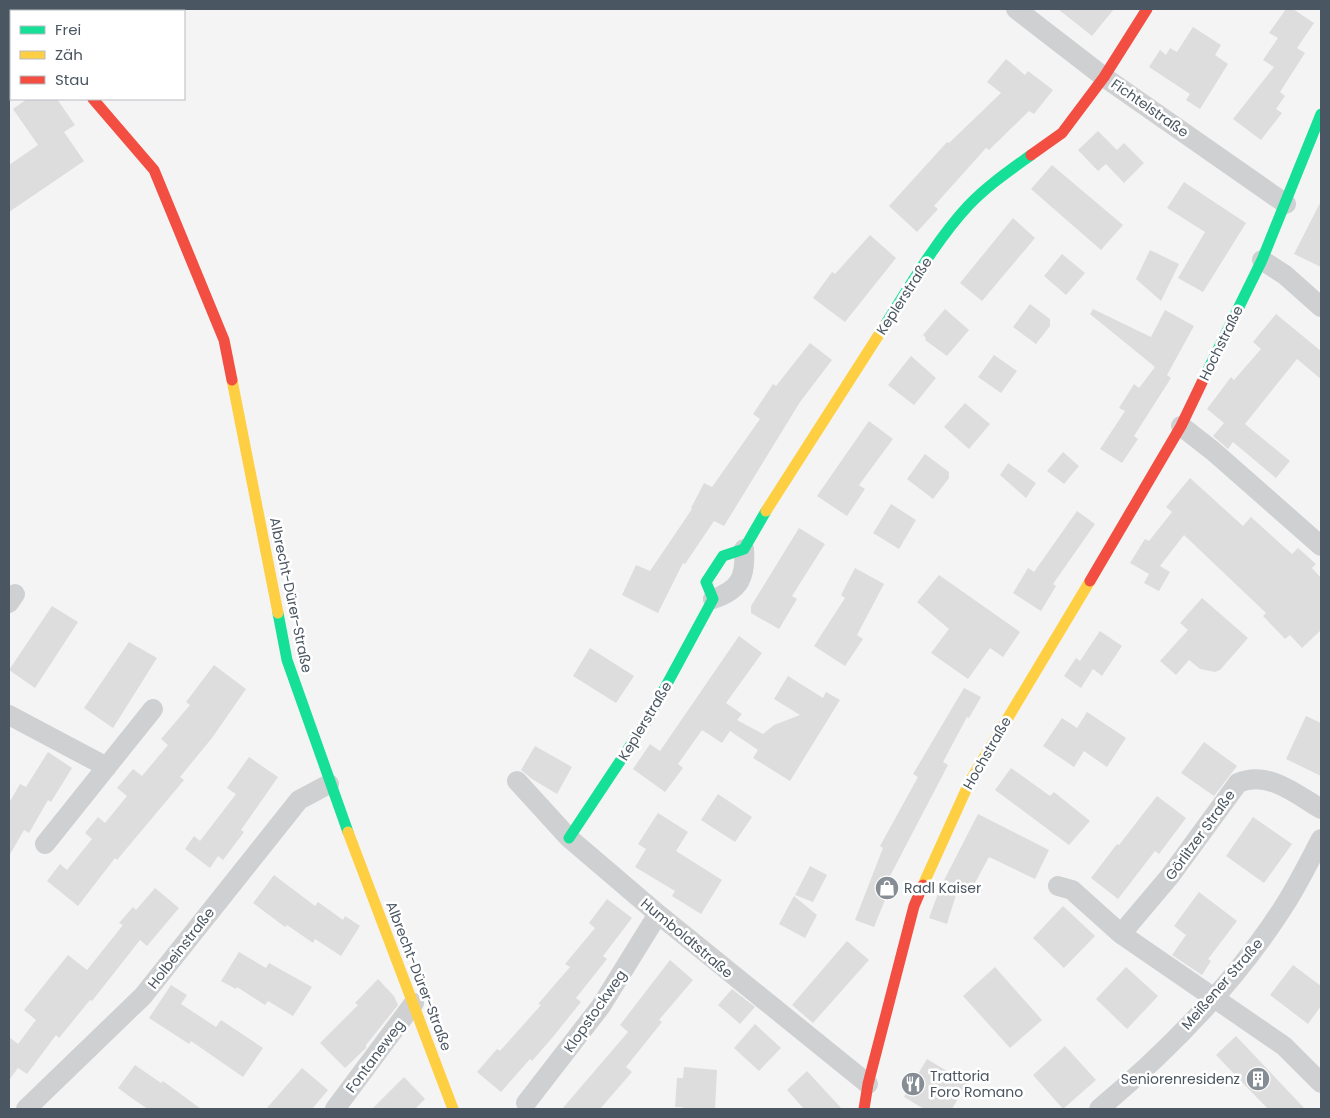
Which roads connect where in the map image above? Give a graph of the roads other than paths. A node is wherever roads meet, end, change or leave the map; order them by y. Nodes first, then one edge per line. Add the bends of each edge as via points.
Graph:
1 (1016, 9) edge
2 (1147, 9) edge
3 (1104, 77) junction
4 (94, 100) edge
5 (1321, 114) edge
6 (1315, 152) edge
7 (1286, 204) junction
8 (1262, 260) junction
9 (1321, 307) edge
10 (1181, 426) junction
11 (1321, 546) edge
12 (744, 549) joint
13 (713, 599) joint
14 (153, 709) dead end
15 (9, 715) edge
16 (107, 767) junction
17 (517, 781) dead end
18 (329, 784) junction
19 (1321, 809) edge
20 (569, 838) junction
21 (1321, 839) edge
22 (45, 844) dead end
23 (1058, 886) dead end
24 (658, 914) junction
25 (1121, 934) junction
26 (1215, 997) junction
27 (414, 1003) junction
28 (1321, 1083) edge
29 (868, 1084) junction
30 (526, 1103) dead end
31 (26, 1109) edge
32 (335, 1109) edge
33 (453, 1109) edge
34 (864, 1109) edge
35 (1099, 1109) edge

1 - 3 street, Fichtelstraße
2 - 3 street, Keplerstraße
3 - 7 street, Fichtelstraße
3 - 12 street, Keplerstraße via 1062,133 1003,175 968,206 921,268
4 - 18 street, Albrecht-Dürer-Straße via 154,170 224,340 288,660
5 - 6 street, Hochstraße
6 - 7 street, Hochstraße
7 - 8 street, Hochstraße
8 - 9 street via 1285,275
8 - 10 street, Hochstraße
10 - 11 street
10 - 29 street, Hochstraße via 970,781 914,906
12 - 13 street, Keplerstraße via 746,569 731,593
13 - 20 street, Keplerstraße via 648,719
14 - 16 street
15 - 16 street
16 - 22 street
17 - 20 street, Humboldtstraße
18 - 27 street, Albrecht-Dürer-Straße
18 - 31 street, Holbeinstraße via 299,800 143,996
19 - 25 street, Görlitzer Straße via 1278,784 1250,778 1238,783 1170,876
20 - 24 street, Humboldtstraße
21 - 26 street, Meißener Straße via 1287,902
23 - 25 street via 1072,890
24 - 29 street, Humboldtstraße
24 - 30 street, Klopstockweg via 601,1006
25 - 26 street
26 - 28 street via 1284,1046
26 - 35 street, Meißener Straße via 1157,1057
27 - 32 street, Fontaneweg
27 - 33 street, Albrecht-Dürer-Straße
29 - 34 street, Hochstraße

